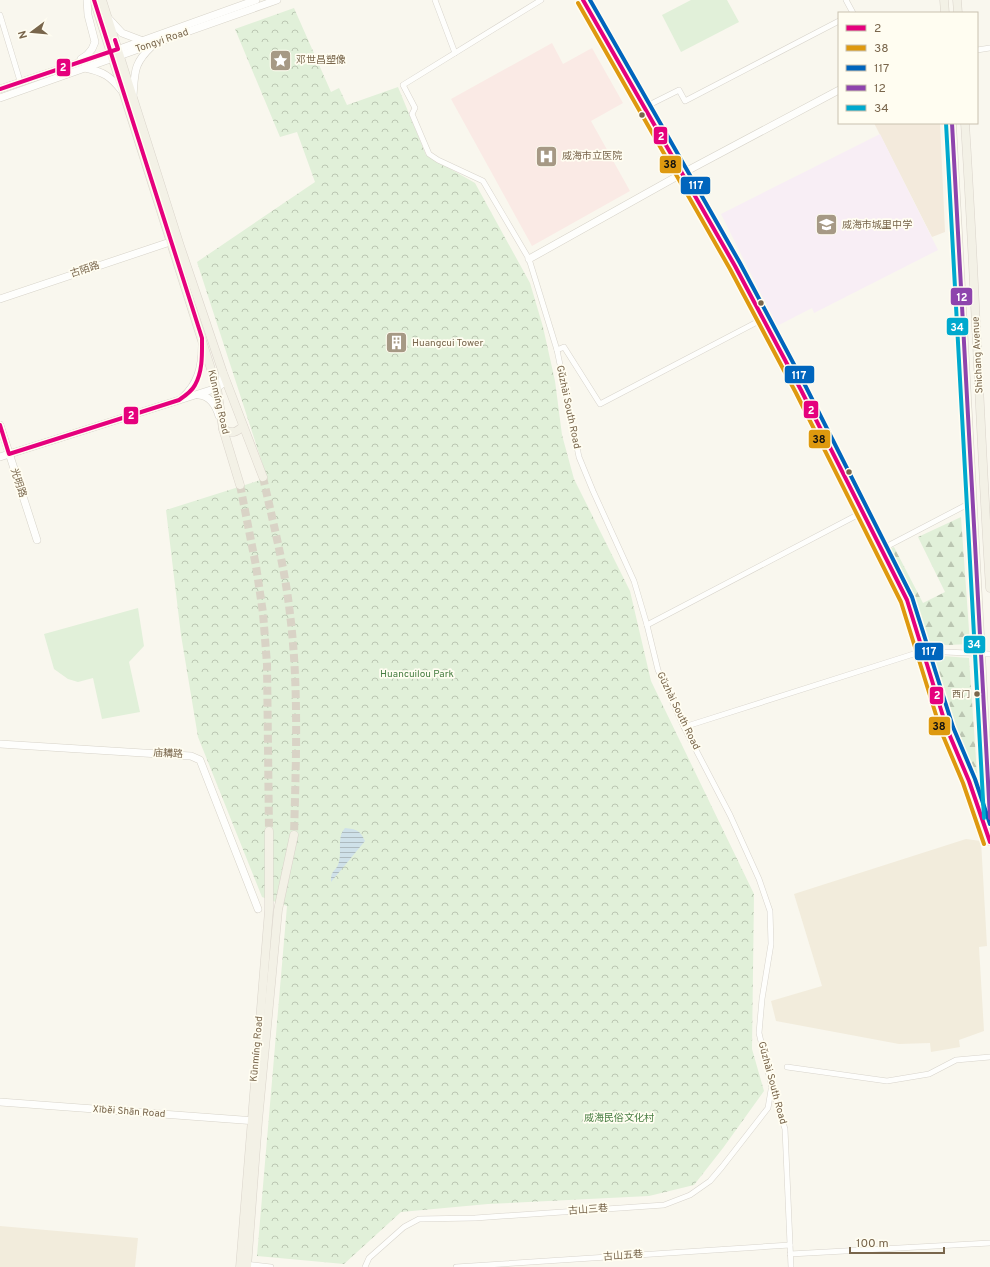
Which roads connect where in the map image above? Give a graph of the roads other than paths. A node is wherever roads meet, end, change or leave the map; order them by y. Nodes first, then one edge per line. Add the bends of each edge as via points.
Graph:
1 (87, 0) edge
2 (94, 0) edge
3 (102, 0) edge
4 (256, 0) edge
5 (278, 0) edge
6 (435, 0) edge
7 (541, 0) edge
8 (582, 0) edge
9 (846, 0) edge
10 (944, 0) edge
11 (957, 0) edge
12 (852, 12) edge
13 (945, 12) edge
14 (958, 12) edge
15 (0, 15) edge
16 (107, 17) junction
17 (838, 21) edge
18 (143, 41) junction
19 (153, 45) junction
20 (990, 48) edge
21 (978, 50) edge
22 (455, 52) junction
23 (116, 54) junction
24 (73, 64) junction
25 (85, 68) junction
26 (20, 82) junction
27 (0, 89) edge
28 (838, 91) edge
29 (123, 92) junction
30 (133, 96) junction
31 (0, 98) edge
32 (645, 107) junction
33 (952, 124) edge
34 (965, 124) edge
35 (683, 173) junction
36 (170, 242) junction
37 (529, 259) junction
38 (0, 299) edge
39 (763, 319) junction
40 (202, 338) junction
41 (556, 350) junction
42 (223, 373) junction
43 (217, 388) junction
44 (196, 395) junction
45 (179, 400) junction
46 (0, 425) edge
47 (243, 426) junction
48 (223, 429) junction
49 (9, 454) junction
50 (0, 457) edge
51 (263, 477) tunnel mouth
52 (240, 485) tunnel mouth
53 (972, 502) junction
54 (863, 512) junction
55 (37, 540) dead end
56 (882, 549) junction
57 (990, 588) edge
58 (647, 625) junction
59 (923, 651) junction
60 (981, 654) junction
61 (990, 654) edge
62 (684, 727) junction
63 (0, 744) edge
64 (990, 818) edge
65 (269, 832) tunnel mouth
66 (294, 834) tunnel mouth
67 (990, 842) edge
68 (258, 908) dead end
69 (990, 1057) edge
70 (787, 1067) dead end
71 (772, 1088) junction
72 (0, 1102) edge
73 (255, 1121) junction
74 (990, 1243) edge
75 (790, 1245) junction
76 (790, 1254) junction
77 (244, 1265) edge
78 (271, 1267) edge
79 (365, 1267) edge
80 (456, 1267) edge
81 (791, 1267) edge

1 - 24 street via 95,42 87,55
2 - 23 main road, Kūnmíng Road
3 - 16 main road, Kūnmíng Road
4 - 18 street, Tongyi Road
5 - 19 street, Tongyi Road
6 - 22 street
7 - 22 street
8 - 32 street
9 - 12 street
10 - 13 main road
11 - 14 main road
15 - 26 street
16 - 18 street via 122,33
16 - 23 main road, Kūnmíng Road
17 - 32 street via 684,101 679,90
18 - 23 street, Tongyi Road
19 - 23 street, Tongyi Road
19 - 30 street via 138,63
20 - 21 street
22 - 37 street, Gǔzhài South Road via 403,85 415,108 412,114 429,154 483,181
23 - 24 street, Tongyi Road
23 - 25 street, Tongyi Road
23 - 29 main road, Kūnmíng Road
23 - 30 main road, Kūnmíng Road
24 - 26 street, Tongyi Road
25 - 29 street via 106,74
25 - 31 street, Tongyi Road
26 - 27 street, Tongyi Road
28 - 35 street
29 - 36 main road, Kūnmíng Road
30 - 42 main road, Kūnmíng Road
32 - 35 street
33 - 53 main road, Shichang Avenue
34 - 57 main road, Shichang Avenue
35 - 37 street
35 - 39 street
36 - 38 street, 古陌路
36 - 40 main road, Kūnmíng Road
37 - 41 street, Gǔzhài South Road
39 - 41 street via 600,404 564,347
39 - 54 street
40 - 43 main road, Kūnmíng Road
40 - 45 street via 202,356 194,386
41 - 58 street, Gǔzhài South Road via 579,457 634,581
42 - 43 street via 222,384
42 - 47 main road, Kūnmíng Road
43 - 44 street
43 - 48 main road, Kūnmíng Road
44 - 45 street
44 - 48 street via 205,396 212,401
45 - 49 street
46 - 49 street, 光明路
47 - 48 main road via 235,432
47 - 51 main road, Kūnmíng Road
48 - 52 main road, Kūnmíng Road
49 - 50 street
49 - 55 street, 光明路
53 - 56 street
53 - 60 main road, Shichang Avenue
54 - 56 street
54 - 58 street
56 - 59 street via 907,600
58 - 62 street, Gǔzhài South Road via 658,670
59 - 60 street
59 - 62 street
59 - 67 street via 947,729 969,781
60 - 61 street
60 - 64 main road, Shichang Avenue
62 - 71 street, Gǔzhài South Road via 730,815 759,879 770,911 771,944 759,1033
63 - 68 street, 庙耩路 via 191,756 200,760
65 - 73 main road, Kūnmíng Road via 269,910
66 - 73 main road, Kūnmíng Road via 278,914
69 - 70 street via 956,1060 929,1074 887,1081
71 - 75 street, Gǔzhài South Road via 785,1129
71 - 79 street, 古山三巷 via 768,1108 710,1181 690,1195 664,1205 475,1218 419,1219 404,1227 369,1258
72 - 73 street, Xīběi Shān Road
73 - 77 main road, Kūnmíng Road
74 - 76 street
75 - 76 street, Gǔzhài South Road
75 - 80 street, 古山五巷
76 - 81 street, Gǔzhài South Road
77 - 78 street

